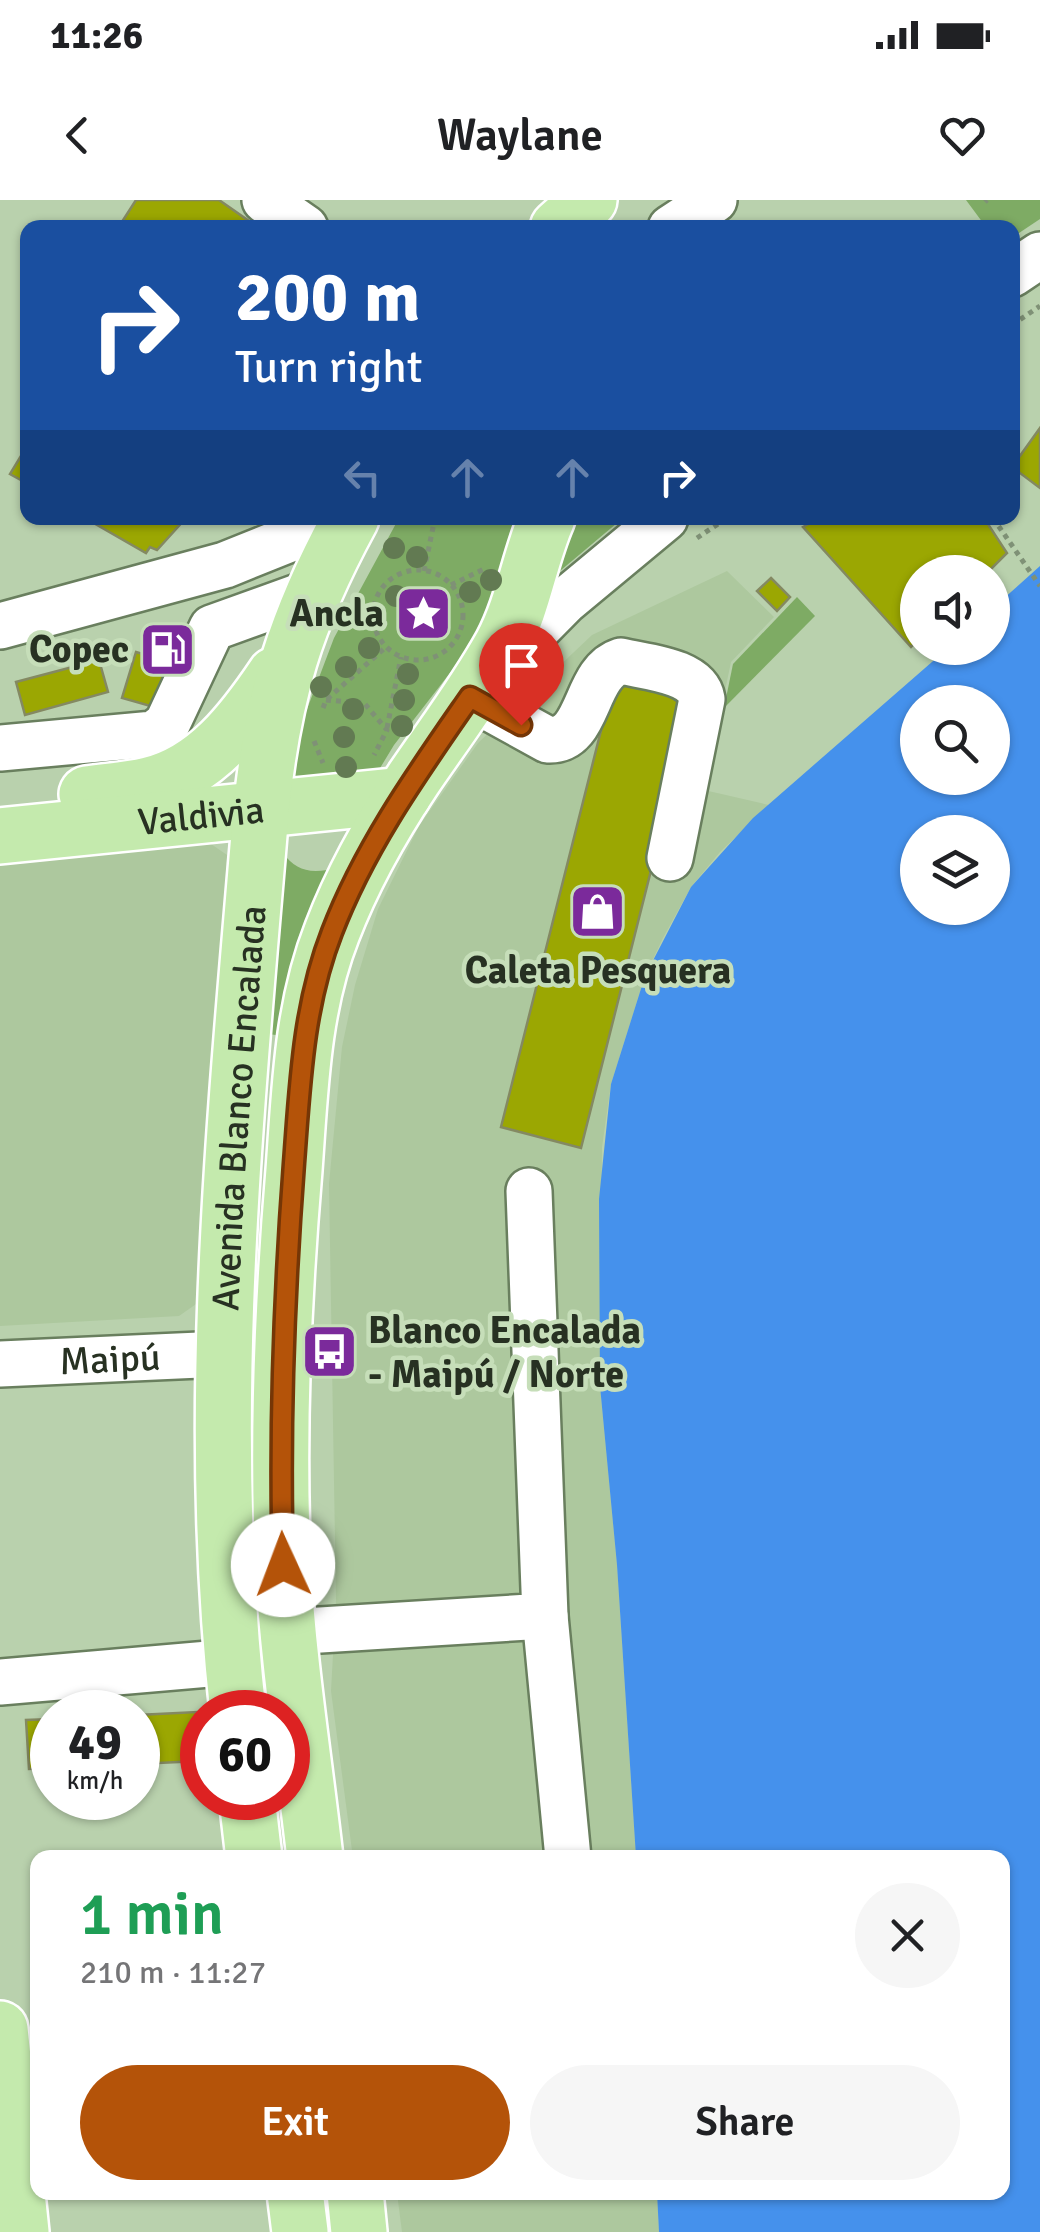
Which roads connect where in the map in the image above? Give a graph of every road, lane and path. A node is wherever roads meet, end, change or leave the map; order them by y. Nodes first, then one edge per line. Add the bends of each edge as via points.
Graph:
1 (265, 200) edge
2 (589, 200) edge
3 (614, 200) edge
4 (714, 200) edge
5 (725, 200) edge
6 (294, 220) edge
7 (567, 220) edge
8 (598, 220) edge
9 (683, 220) edge
10 (704, 220) edge
11 (1040, 256) edge
12 (1022, 293) edge
13 (1040, 306) edge
14 (1040, 316) edge
15 (325, 525) edge
16 (347, 525) edge
17 (433, 525) edge
18 (657, 525) edge
19 (999, 525) edge
20 (537, 528) edge
21 (225, 565) junction
22 (424, 571) junction
23 (316, 584) junction
24 (1040, 586) edge
25 (0, 626) edge
26 (386, 647) junction
27 (289, 654) junction
28 (401, 657) junction
29 (470, 697) junction
30 (326, 700) junction
31 (319, 719) dead end
32 (387, 730) junction
33 (312, 737) dead end
34 (0, 748) edge
35 (326, 770) dead end
36 (384, 783) junction
37 (0, 808) edge
38 (261, 811) junction
39 (0, 836) edge
40 (670, 858) dead end
41 (529, 1191) dead end
42 (222, 1354) junction
43 (0, 1364) edge
44 (545, 1616) junction
45 (288, 1632) junction
46 (0, 1682) edge
47 (235, 1687) edge
48 (286, 1690) edge
49 (295, 1690) edge
50 (310, 1816) edge
51 (250, 1820) edge
52 (253, 1850) edge
53 (314, 1850) edge
54 (567, 1850) edge
55 (0, 2029) edge
56 (17, 2160) edge
57 (296, 2200) edge
58 (356, 2200) edge
59 (21, 2232) edge
60 (300, 2232) edge
61 (359, 2232) edge

1 - 6 street
2 - 7 main road
3 - 8 main road
4 - 9 street
5 - 10 street
11 - 12 street
12 - 13 path
12 - 14 path
15 - 21 street
16 - 23 main road, Avenida Blanco Encalada
17 - 22 path
18 - 29 street via 565,601
19 - 24 path
20 - 29 main road, Avenida Blanco Encalada via 514,618
21 - 23 street via 293,569
21 - 25 street
22 - 26 path via 390,580 374,603 376,632
22 - 28 path via 455,590 462,620 437,656
23 - 27 main road, Avenida Blanco Encalada
23 - 34 street via 212,628 167,724 154,734
26 - 28 path
26 - 30 path
27 - 37 main road, Valdivia via 242,720 190,768 150,785
27 - 38 main road, Avenida Blanco Encalada via 268,741
28 - 32 path
29 - 36 main road, Avenida Blanco Encalada
29 - 40 street via 557,740 573,731 613,663 688,678 702,699
30 - 31 path
30 - 32 path via 364,703
32 - 36 path
33 - 35 path
36 - 38 main road, Valdivia
36 - 45 main road, Avenida Blanco Encalada via 371,848 331,934 303,1048 284,1359
38 - 39 main road, Valdivia
38 - 42 main road, Avenida Blanco Encalada
41 - 44 street
42 - 43 street, Maipú
42 - 47 main road, Avenida Blanco Encalada via 223,1518
44 - 45 street
44 - 54 street
45 - 49 main road, Avenida Blanco Encalada
46 - 47 street
47 - 48 main road via 262,1672
50 - 53 main road, Avenida Blanco Encalada
51 - 52 main road
55 - 56 main road
56 - 59 main road
57 - 60 main road
58 - 61 main road

